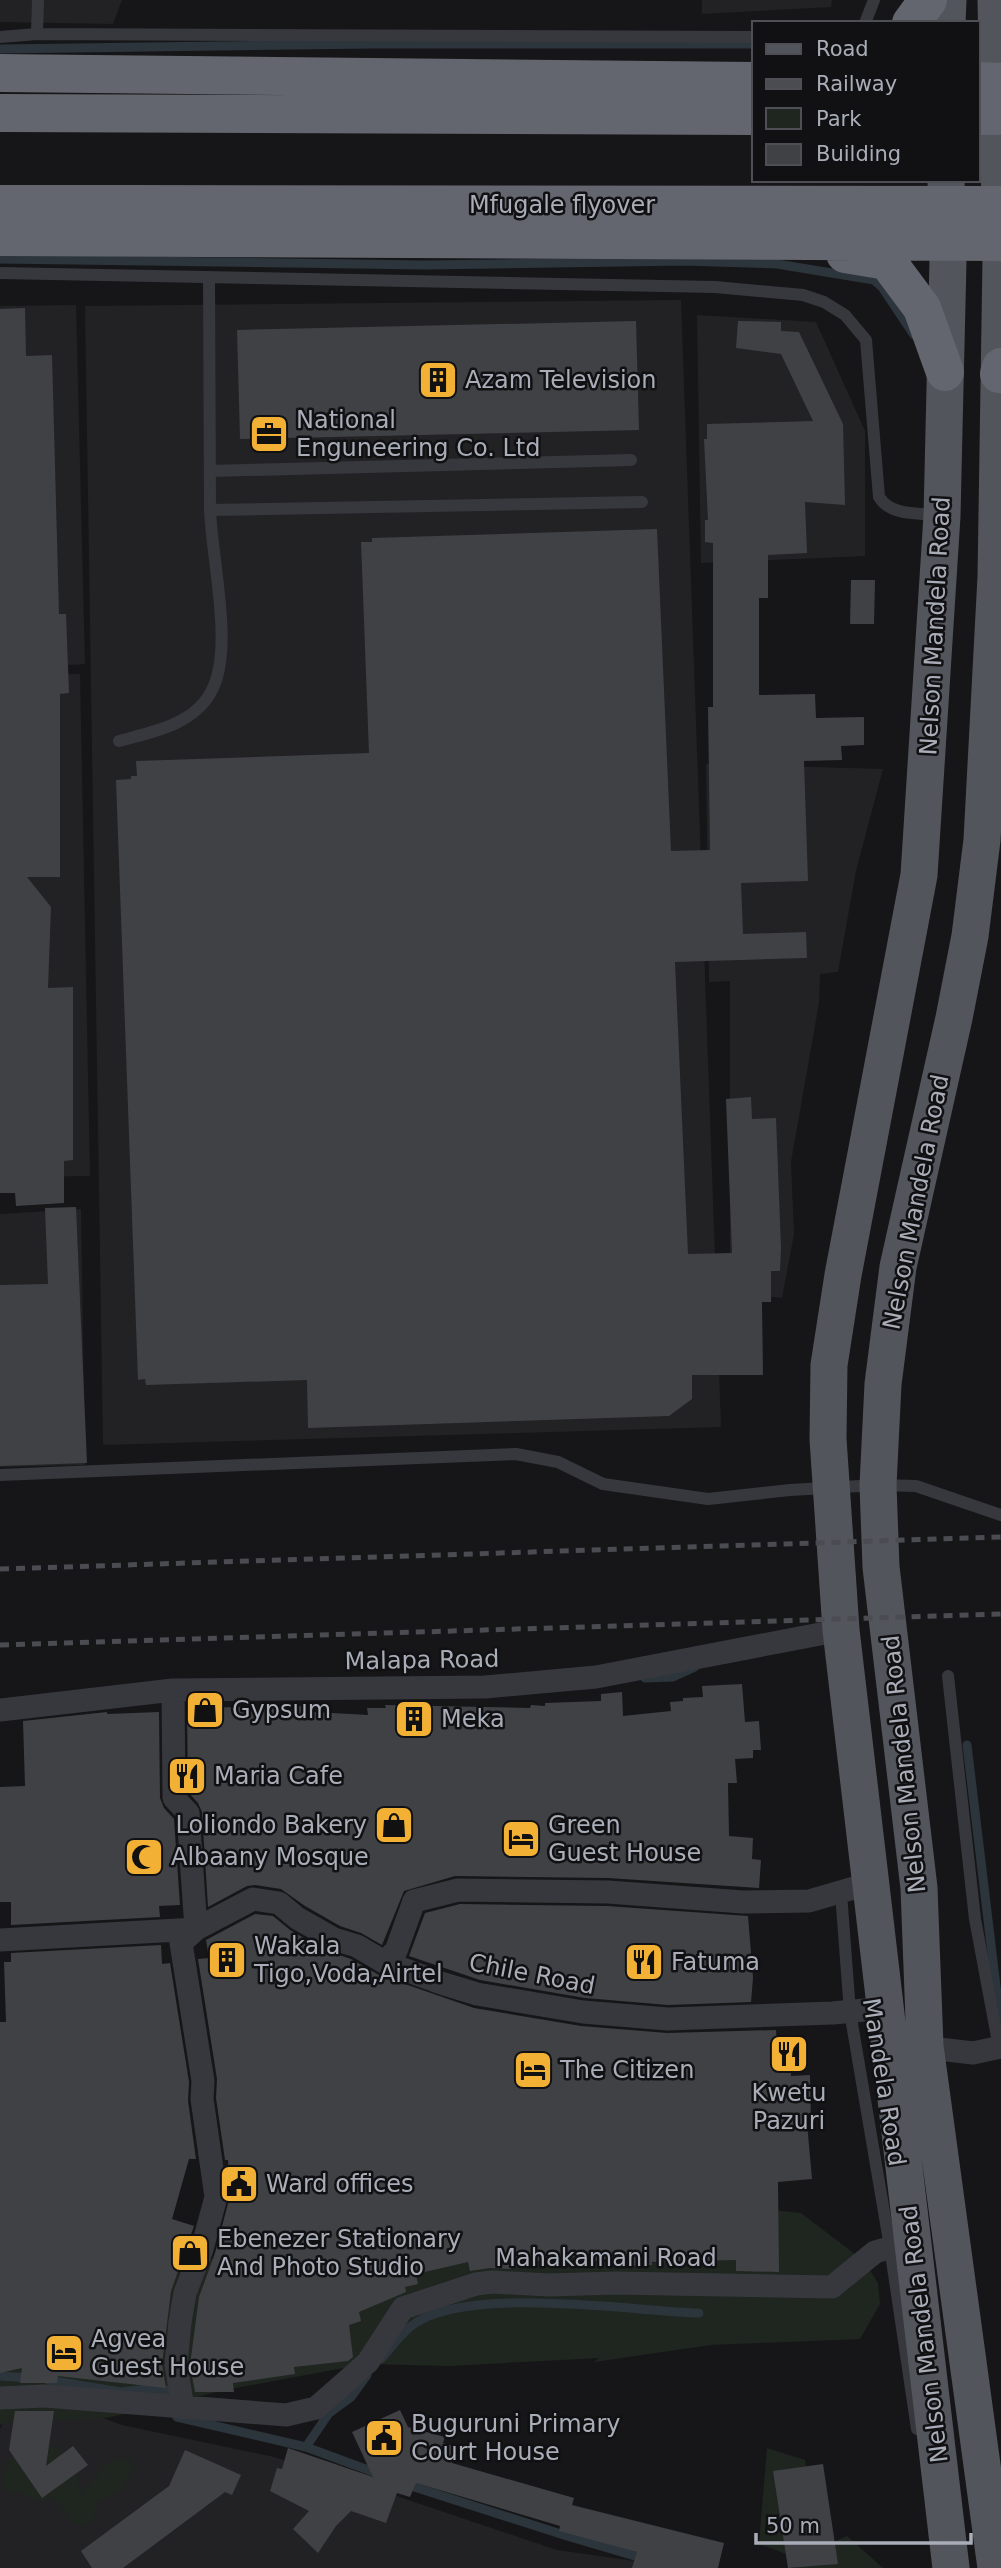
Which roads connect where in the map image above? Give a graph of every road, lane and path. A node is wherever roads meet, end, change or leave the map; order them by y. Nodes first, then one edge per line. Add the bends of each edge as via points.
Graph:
1 (38, 0) edge
2 (874, 0) edge
3 (928, 0) edge
4 (948, 0) edge
5 (996, 0) edge
6 (867, 21) edge
7 (913, 21) edge
8 (947, 21) edge
9 (37, 34) junction
10 (0, 37) edge
11 (752, 37) edge
12 (0, 74) edge
13 (752, 81) edge
14 (995, 90) edge
15 (0, 113) edge
16 (980, 113) edge
17 (752, 116) edge
18 (946, 182) edge
19 (0, 204) edge
20 (1001, 205) edge
21 (0, 236) edge
22 (724, 239) junction
23 (946, 241) junction
24 (1001, 242) edge
25 (0, 273) edge
26 (209, 279) junction
27 (1000, 370) edge
28 (945, 372) junction
29 (631, 460) dead end
30 (211, 471) junction
31 (642, 502) dead end
32 (210, 510) junction
33 (942, 516) junction
34 (119, 741) dead end
35 (0, 1475) edge
36 (878, 1485) junction
37 (831, 1488) junction
38 (1001, 1515) edge
39 (841, 1630) junction
40 (948, 1676) dead end
41 (173, 1690) junction
42 (0, 1710) edge
43 (856, 1888) junction
44 (196, 1929) junction
45 (0, 1940) edge
46 (384, 1962) junction
47 (886, 2008) junction
48 (850, 2012) junction
49 (908, 2046) junction
50 (1001, 2051) edge
51 (902, 2244) junction
52 (0, 2394) edge
53 (183, 2408) junction
54 (919, 2446) dead end
55 (951, 2568) edge
56 (996, 2568) edge

1 - 9 lane
2 - 6 lane
3 - 7 highway
4 - 8 main road
5 - 14 main road, Nelson Mandela Road
9 - 10 lane
9 - 11 lane
12 - 13 highway
14 - 16 highway, bridge
14 - 24 main road, Nelson Mandela Road
15 - 17 highway
18 - 23 main road, Nelson Mandela Road
19 - 20 highway, Mfugale flyover, bridge
21 - 22 highway
22 - 23 highway
22 - 28 highway via 887,261 922,308
23 - 24 highway
23 - 28 main road, Nelson Mandela Road
24 - 27 main road, Nelson Mandela Road
25 - 26 lane
26 - 30 lane
26 - 33 lane via 715,287 803,295 845,315 866,340 879,497 892,510
27 - 36 main road, Nelson Mandela Road via 996,578 982,841 954,1018 898,1267 883,1384
28 - 33 main road, Nelson Mandela Road
29 - 30 lane
30 - 32 lane
31 - 32 lane
32 - 34 lane via 221,664 211,694 188,717
33 - 37 main road, Nelson Mandela Road via 919,875 829,1365
35 - 37 lane via 516,1454 558,1462 603,1485 708,1499
36 - 37 lane
36 - 38 lane via 916,1486
36 - 49 main road, Nelson Mandela Road via 881,1567 919,1888
37 - 39 main road, Nelson Mandela Road
39 - 41 street, Malapa Road via 596,1677 485,1687
39 - 43 main road, Nelson Mandela Road
40 - 50 lane via 975,1919
41 - 42 street, Malapa Road
41 - 44 street via 174,1798 188,1813
43 - 46 street via 809,1901 743,1902 608,1892 458,1889 414,1901 396,1951
43 - 47 main road, Nelson Mandela Road
43 - 48 lane, Mandela Road
44 - 45 street, Chile Road
44 - 46 street, Chile Road via 253,1899 279,1903 297,1919
44 - 53 street via 181,1943 216,2197 180,2322 176,2365
46 - 48 street, Chile Road via 477,1994 589,2013 668,2019
47 - 48 street, Chile Road
47 - 49 main road, Nelson Mandela Road
48 - 51 lane, Mandela Road
49 - 50 street via 973,2053
49 - 51 main road, Nelson Mandela Road
49 - 56 main road, Nelson Mandela Road
51 - 53 street, Mahakamani Road via 874,2252 832,2287 476,2284 403,2308 368,2362 316,2408 286,2415
51 - 54 lane, Mandela Road
51 - 55 main road, Nelson Mandela Road
52 - 53 street, Mahakamani Road

